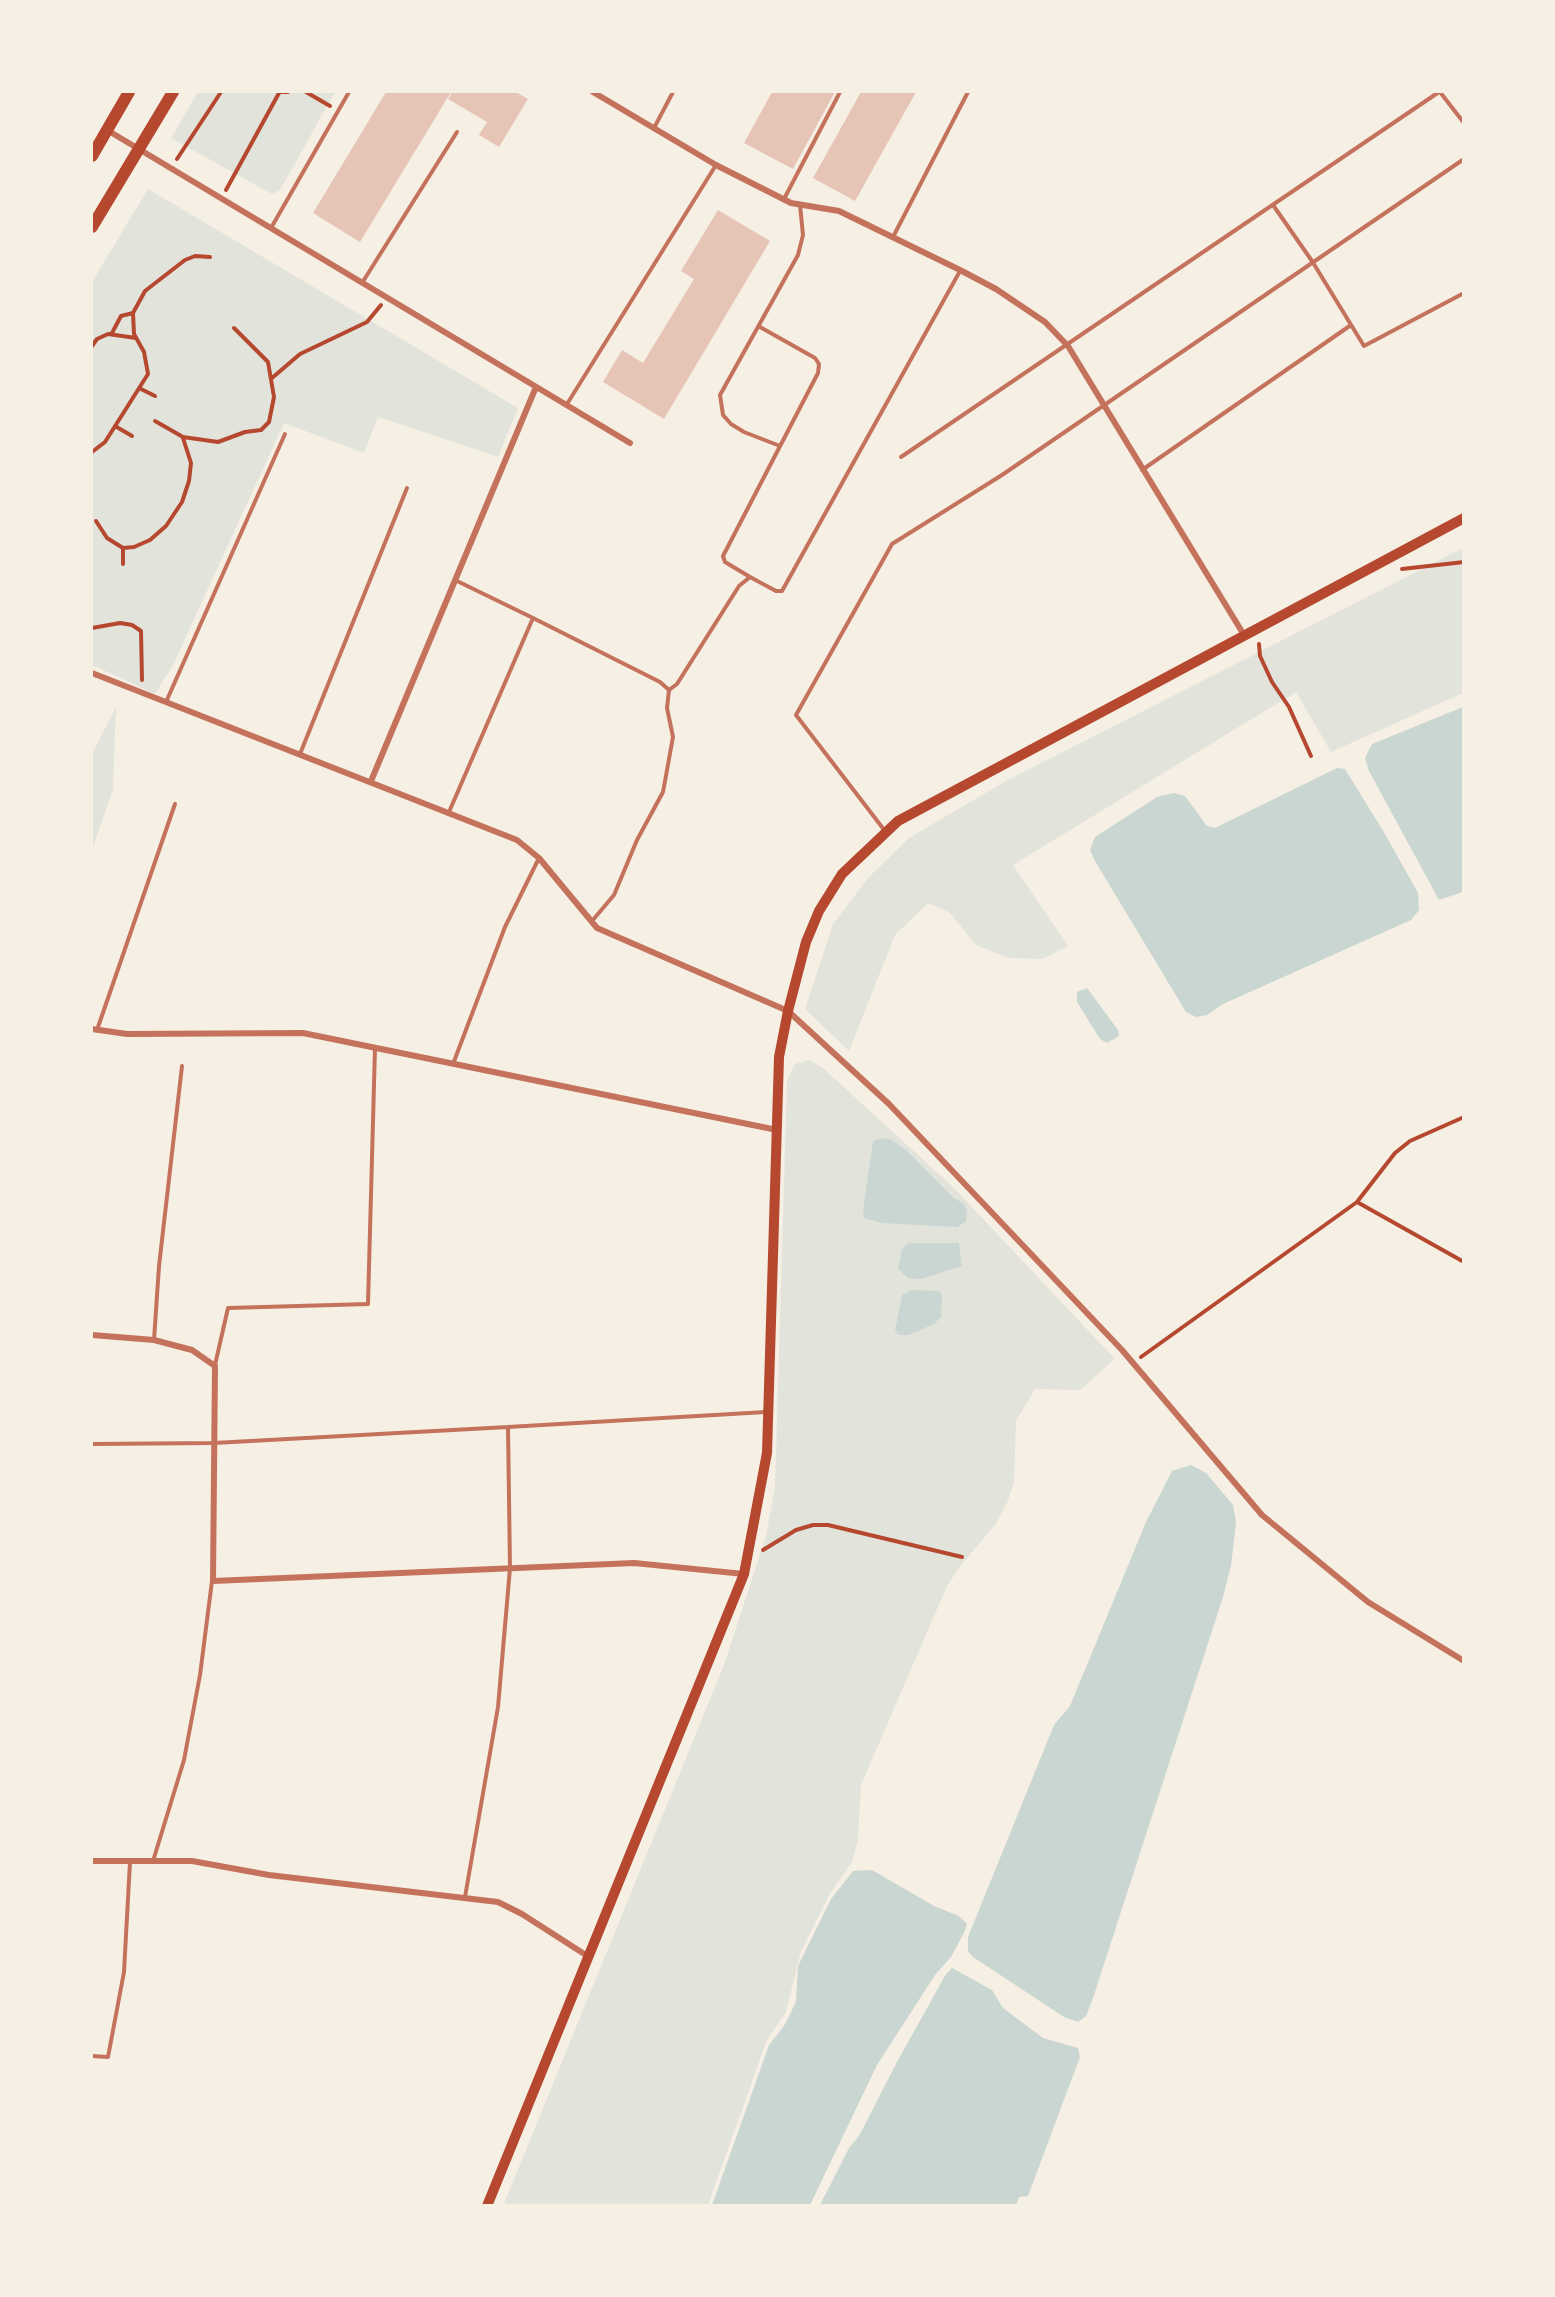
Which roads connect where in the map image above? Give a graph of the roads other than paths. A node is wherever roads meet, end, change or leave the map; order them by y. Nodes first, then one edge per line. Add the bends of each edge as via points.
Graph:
1 (129, 92) edge
2 (172, 92) edge
3 (349, 92) edge
4 (593, 92) edge
5 (673, 92) edge
6 (840, 92) edge
7 (968, 92) edge
8 (1440, 92) edge
9 (1464, 123) edge
10 (654, 129) junction
11 (107, 130) junction
12 (457, 132) dead end
13 (138, 148) junction
14 (92, 156) edge
15 (1464, 159) edge
16 (716, 165) junction
17 (784, 199) junction
18 (800, 204) junction
19 (1274, 205) junction
20 (92, 227) edge
21 (271, 228) junction
22 (893, 237) junction
23 (1312, 261) junction
24 (960, 270) junction
25 (362, 283) junction
26 (1464, 293) edge
27 (1351, 325) junction
28 (760, 327) junction
29 (1068, 346) junction
30 (536, 387) junction
31 (566, 405) junction
32 (1104, 406) junction
33 (285, 435) dead end
34 (630, 443) dead end
35 (780, 446) junction
36 (901, 457) dead end
37 (1142, 470) junction
38 (407, 488) dead end
39 (1464, 518) edge
40 (750, 577) junction
41 (456, 580) junction
42 (533, 618) junction
43 (1244, 635) junction
44 (92, 674) edge
45 (669, 690) junction
46 (165, 704) junction
47 (300, 754) junction
48 (371, 781) junction
49 (175, 804) dead end
50 (448, 812) junction
51 (886, 832) junction
52 (539, 858) junction
53 (592, 922) junction
54 (788, 1011) junction
55 (94, 1029) edge
56 (375, 1048) junction
57 (453, 1064) junction
58 (182, 1066) dead end
59 (777, 1130) junction
60 (92, 1335) edge
61 (154, 1340) junction
62 (215, 1366) junction
63 (769, 1412) junction
64 (508, 1427) junction
65 (214, 1443) junction
66 (92, 1444) edge
67 (510, 1568) junction
68 (744, 1574) junction
69 (213, 1581) junction
70 (1464, 1661) edge
71 (92, 1860) edge
72 (130, 1862) junction
73 (153, 1862) junction
74 (465, 1897) junction
75 (589, 1957) junction
76 (92, 2056) edge
77 (487, 2205) edge

1 - 11 main road
2 - 13 main road
3 - 21 lane
4 - 10 street
5 - 10 lane
6 - 17 lane
7 - 22 lane
8 - 9 lane
8 - 19 lane
10 - 16 street
11 - 13 street
11 - 14 main road
12 - 25 lane
13 - 20 main road
13 - 21 street
15 - 23 lane
16 - 17 street
16 - 31 lane
17 - 18 street
18 - 22 street via 839,211
18 - 28 lane via 803,235 798,255
19 - 23 lane
19 - 29 lane
21 - 25 street
22 - 24 street
23 - 27 lane
23 - 32 lane
24 - 29 street via 1045,322
24 - 40 lane via 786,587 777,591
25 - 30 street
26 - 27 lane via 1364,346
27 - 37 lane
28 - 35 lane via 815,357 819,364
28 - 35 lane via 720,395 719,405 730,424
29 - 32 street
29 - 36 lane
30 - 31 street
30 - 41 street
31 - 34 street
32 - 37 street
32 - 51 lane via 892,544 796,715
33 - 46 lane
35 - 40 lane via 723,556 725,562
37 - 43 street
38 - 47 lane
39 - 43 main road
40 - 45 lane via 739,585 677,684
41 - 42 lane
41 - 48 street
42 - 45 lane
42 - 50 lane
43 - 51 main road via 898,821
44 - 46 street
45 - 53 lane via 667,708 673,737 663,792 614,894
46 - 47 street
47 - 48 street
48 - 50 street
49 - 55 lane
50 - 52 street via 518,840
51 - 54 main road via 842,874 819,910 806,942
52 - 53 street
52 - 57 lane via 505,927
53 - 54 street via 597,928
54 - 59 main road via 779,1057
54 - 70 street via 889,1104 1133,1363 1262,1515 1368,1602
55 - 56 street via 127,1034 303,1033
56 - 57 street
56 - 62 lane via 368,1304 228,1308
57 - 59 street
58 - 61 lane
59 - 63 main road
60 - 61 street
61 - 62 street via 192,1350
62 - 65 street
63 - 64 lane
63 - 68 main road via 767,1453
64 - 65 lane
64 - 67 lane
65 - 66 lane
65 - 69 street
67 - 68 street via 633,1563
67 - 69 street
67 - 74 lane via 498,1707
68 - 75 main road
69 - 73 lane via 184,1760
71 - 72 street
72 - 73 street
72 - 76 lane via 124,1972 108,2057
73 - 74 street via 192,1862 269,1875
74 - 75 street via 498,1902
75 - 77 main road

